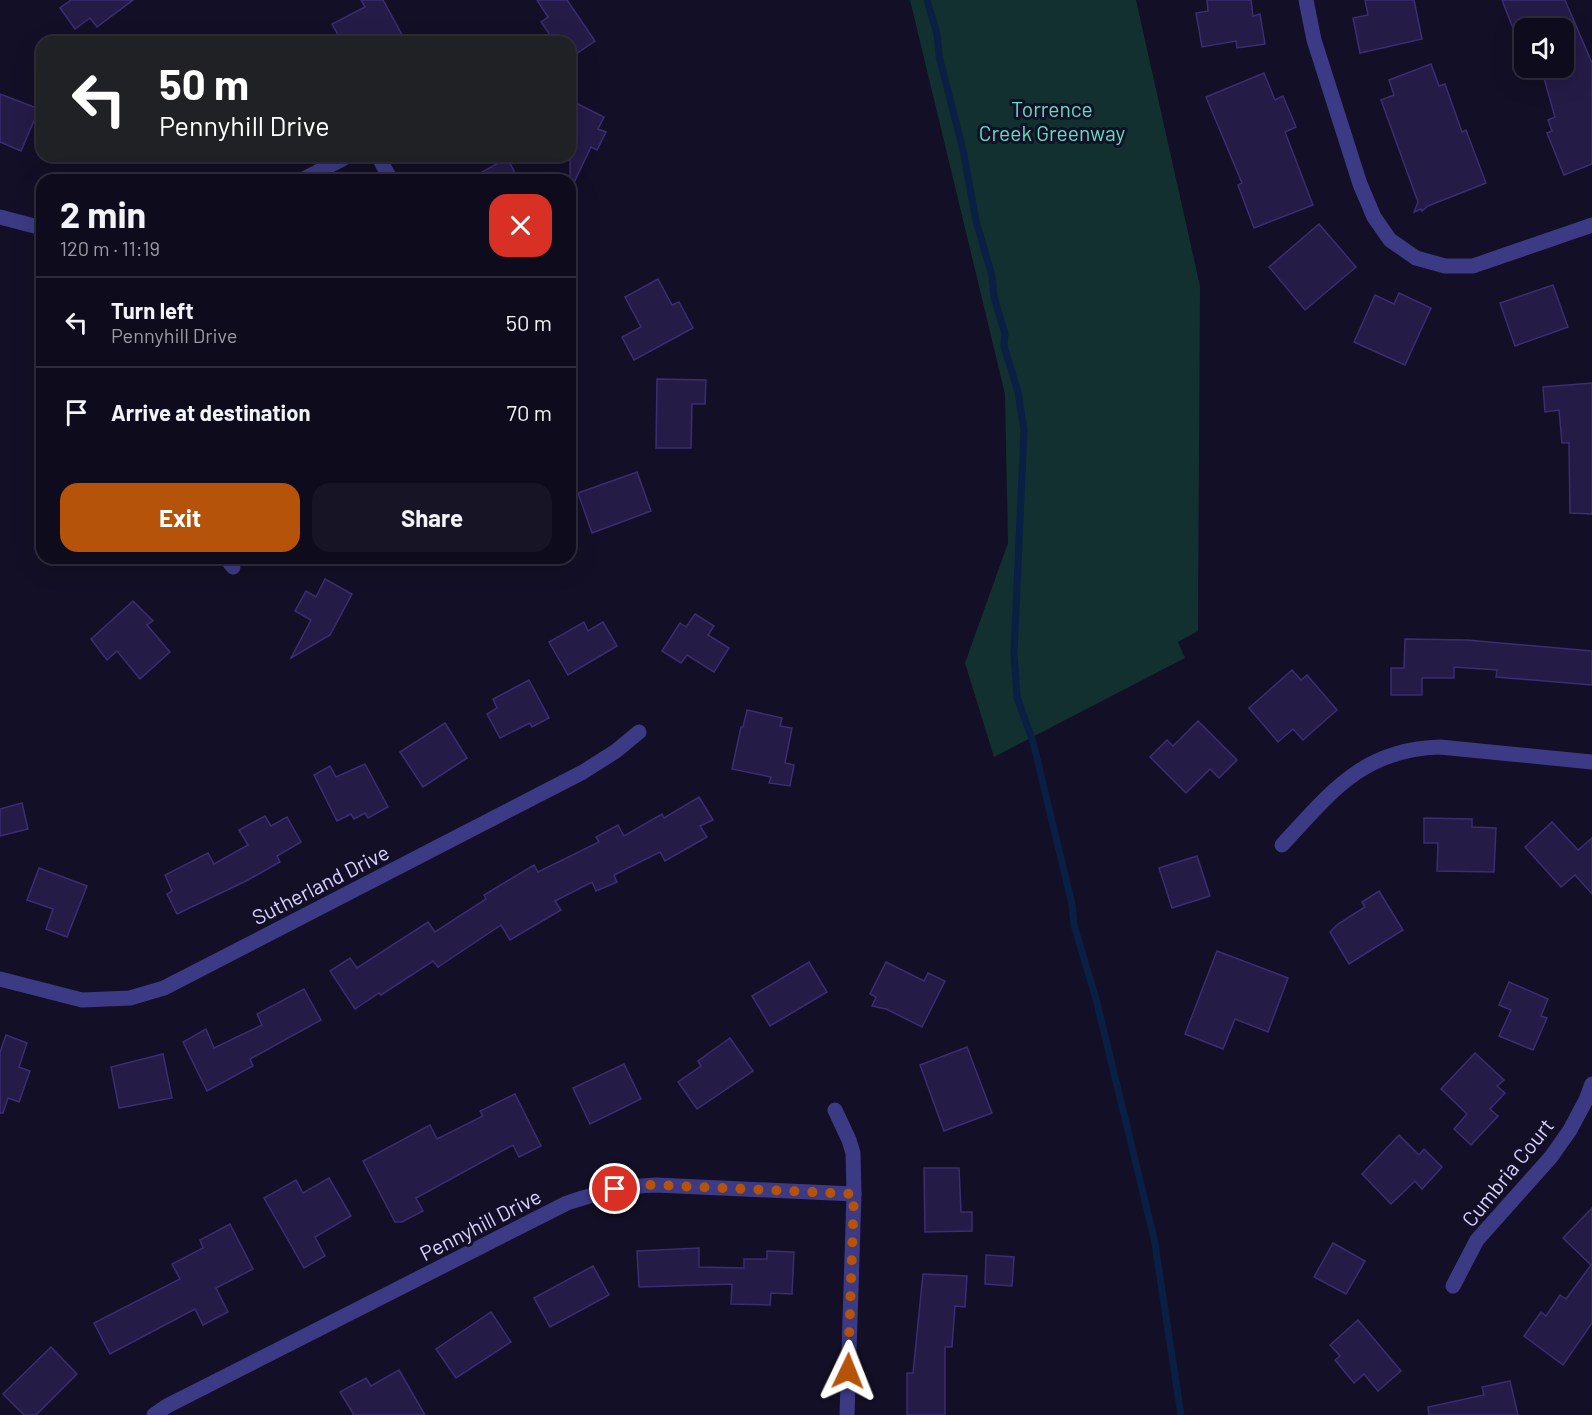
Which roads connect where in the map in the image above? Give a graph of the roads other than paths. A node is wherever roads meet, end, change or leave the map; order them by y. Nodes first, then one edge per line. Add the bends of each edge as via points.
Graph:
1 (1306, 0) edge
2 (336, 162) edge
3 (314, 174) edge
4 (0, 217) edge
5 (1592, 225) edge
6 (36, 226) edge
7 (639, 732) dead end
8 (1592, 762) edge
9 (1282, 845) dead end
10 (0, 979) edge
11 (1592, 1084) edge
12 (835, 1110) dead end
13 (854, 1194) junction
14 (1452, 1286) dead end
15 (154, 1415) edge
16 (847, 1415) edge

1 - 5 street via 1314,40 1360,184 1374,218 1390,240 1416,258 1445,266 1473,266
2 - 3 street
4 - 6 street
7 - 10 street, Sutherland Drive via 583,772 164,988 130,998 82,1000
8 - 9 street via 1440,747 1392,753 1342,783
11 - 14 street, Cumbria Court via 1570,1130 1477,1240
12 - 13 street via 853,1153
13 - 15 street, Pennyhill Drive via 656,1185 597,1192 567,1203
13 - 16 street

